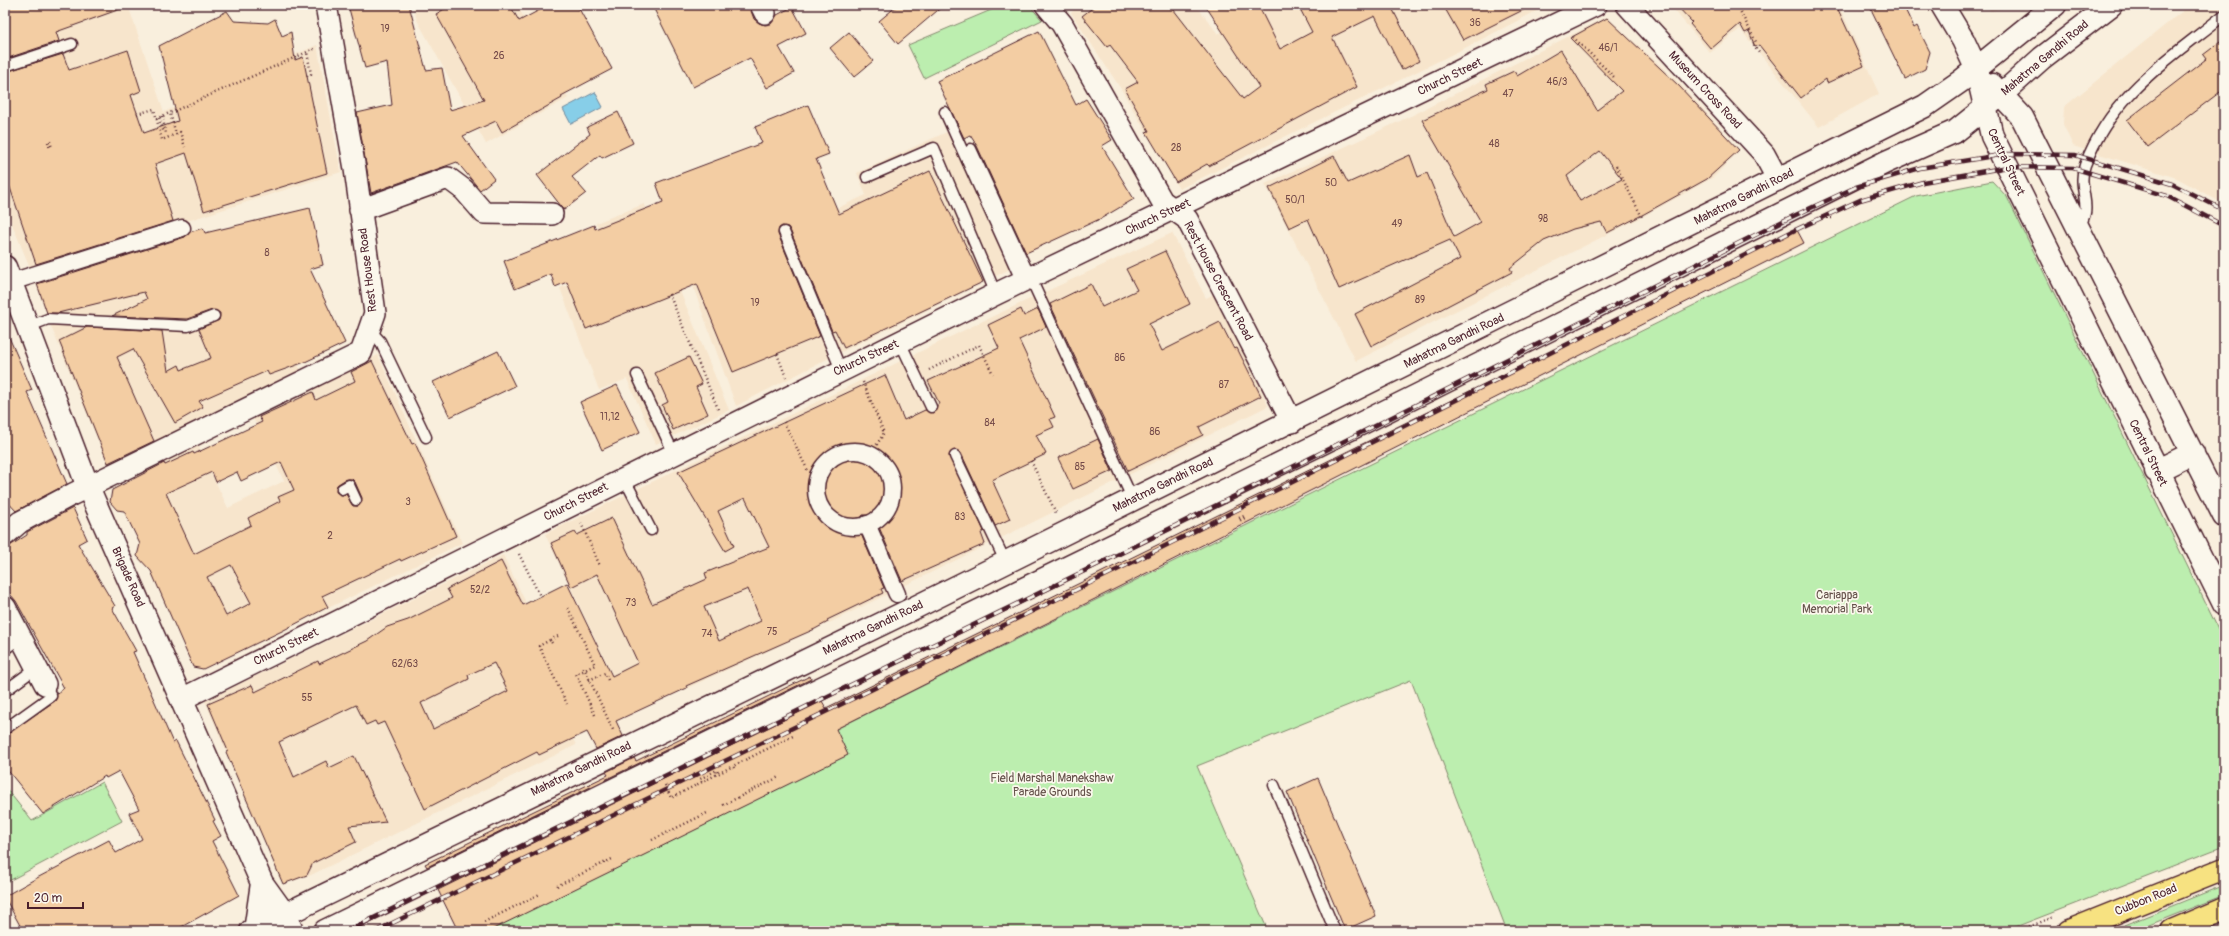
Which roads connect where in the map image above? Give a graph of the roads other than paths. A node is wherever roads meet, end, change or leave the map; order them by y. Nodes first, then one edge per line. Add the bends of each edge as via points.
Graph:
1 (326, 5) edge
2 (1046, 5) edge
3 (1567, 5) edge
4 (1596, 5) edge
5 (1627, 5) edge
6 (1942, 5) edge
7 (2055, 5) edge
8 (2111, 5) edge
9 (2224, 15) edge
10 (1562, 29) junction
11 (72, 44) dead end
12 (5, 66) edge
13 (1976, 68) junction
14 (2001, 95) junction
15 (1984, 109) junction
16 (945, 112) dead end
17 (970, 150) dead end
18 (868, 177) dead end
19 (1778, 180) junction
20 (360, 210) junction
21 (1174, 210) junction
22 (552, 214) dead end
23 (2079, 227) junction
24 (182, 228) dead end
25 (784, 232) dead end
26 (8, 274) edge
27 (1025, 280) junction
28 (996, 294) junction
29 (214, 316) dead end
30 (27, 327) junction
31 (370, 330) junction
32 (900, 342) junction
33 (841, 370) junction
34 (636, 375) dead end
35 (931, 407) dead end
36 (1292, 422) junction
37 (426, 436) dead end
38 (2193, 453) junction
39 (674, 454) junction
40 (955, 456) dead end
41 (2156, 471) junction
42 (624, 478) junction
43 (88, 487) junction
44 (342, 489) dead end
45 (356, 500) dead end
46 (1133, 500) junction
47 (2224, 516) edge
48 (867, 524) junction
49 (651, 530) dead end
50 (5, 536) edge
51 (1006, 562) junction
52 (897, 594) dead end
53 (2224, 604) edge
54 (5, 607) edge
55 (13, 643) edge
56 (40, 676) junction
57 (5, 691) edge
58 (182, 699) junction
59 (5, 728) edge
60 (1274, 785) dead end
61 (2224, 869) edge
62 (262, 883) junction
63 (2224, 909) edge
64 (288, 923) edge
65 (254, 930) edge
66 (324, 931) edge
67 (1335, 931) edge
68 (2069, 931) edge
69 (2172, 931) edge

1 - 20 street, Rest House Road
2 - 21 street, Rest House Crescent Road via 1062,24 1162,201
3 - 10 street
4 - 10 street, Church Street
5 - 19 street, Museum Cross Road via 1764,154
6 - 13 main road
7 - 13 main road, Mahatma Gandhi Road
8 - 14 main road, Mahatma Gandhi Road
9 - 23 lane via 2132,89 2112,113 2084,167 2082,189 2085,214
10 - 21 street, Church Street
11 - 12 lane
13 - 14 main road
13 - 15 main road, Central Street
13 - 19 main road, Mahatma Gandhi Road via 1925,106
14 - 15 main road, Mahatma Gandhi Road
14 - 23 main road via 2022,116
15 - 41 main road, Central Street via 1992,136
15 - 66 main road, Mahatma Gandhi Road via 1956,131 1886,162 1290,459
16 - 27 lane
17 - 27 lane
18 - 28 lane via 934,148
19 - 36 main road, Mahatma Gandhi Road
20 - 22 street via 448,178 464,190 484,213
20 - 31 street, Rest House Road via 375,313
21 - 27 street, Church Street
21 - 36 street, Rest House Crescent Road via 1187,219
23 - 38 main road
24 - 26 street
25 - 33 lane
26 - 30 main road, Brigade Road
27 - 28 street, Church Street
27 - 46 lane
28 - 32 street, Church Street
29 - 30 lane via 188,326 48,319
30 - 43 main road, Brigade Road
31 - 37 lane via 380,341
31 - 43 street, Rest House Road via 361,353
32 - 33 street, Church Street
32 - 35 lane
33 - 39 street, Church Street
34 - 39 lane
36 - 46 main road, Mahatma Gandhi Road
38 - 41 main road
38 - 47 main road
39 - 42 street, Church Street
40 - 51 lane
41 - 53 main road, Central Street
42 - 49 lane
42 - 58 street, Church Street
43 - 50 street, Rest House Road via 20,522
43 - 58 main road, Brigade Road
44 - 45 lane via 349,485
46 - 51 main road, Mahatma Gandhi Road
48 - 48 street via 881,516 888,506 892,494 892,482 888,471 881,461 860,450 836,454 826,462 817,477 816,499 822,511 831,520 844,526 857,527
48 - 52 street
51 - 64 main road, Mahatma Gandhi Road
54 - 55 street
55 - 56 street
56 - 57 lane
56 - 59 lane via 51,696
58 - 62 main road, Brigade Road
60 - 67 lane
61 - 68 main road, Cubbon Road
62 - 64 main road, Brigade Road
62 - 65 main road
63 - 69 main road
64 - 65 main road, Mahatma Gandhi Road

